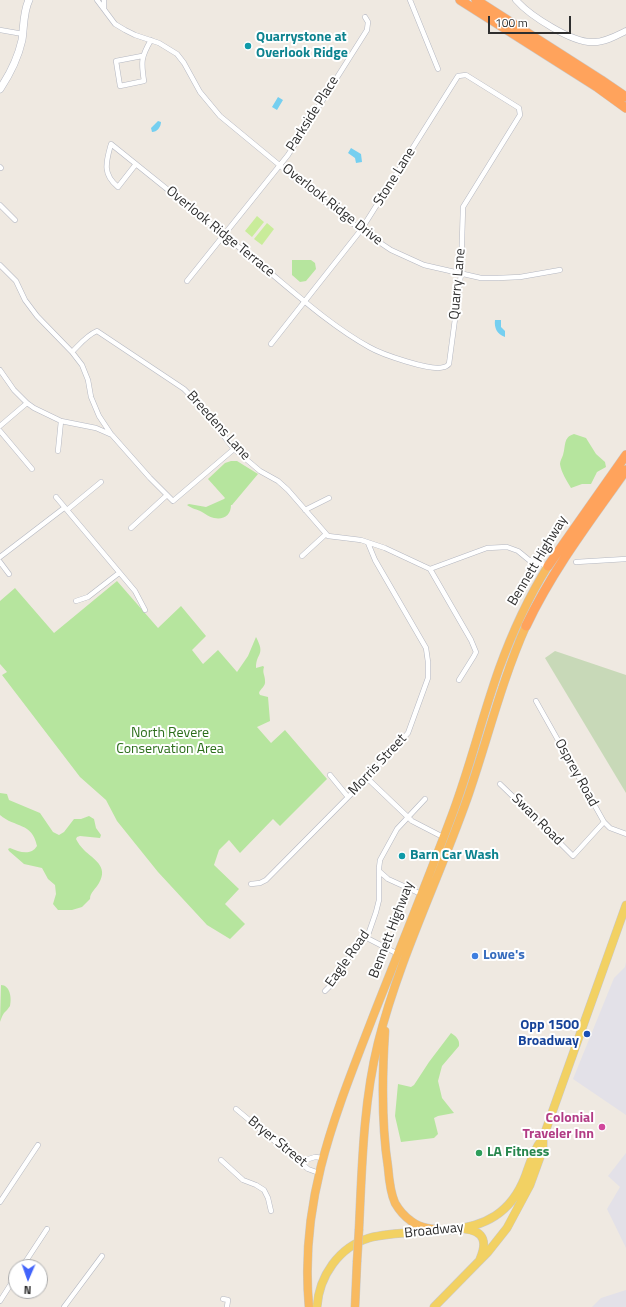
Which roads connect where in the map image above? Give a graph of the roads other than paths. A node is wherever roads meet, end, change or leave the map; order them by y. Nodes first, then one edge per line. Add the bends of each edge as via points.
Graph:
1 (29, 0) edge
2 (97, 0) edge
3 (104, 0) edge
4 (410, 0) edge
5 (460, 0) edge
6 (476, 0) edge
7 (516, 0) edge
8 (104, 9) junction
9 (365, 17) dead end
10 (0, 30) edge
11 (626, 32) edge
12 (23, 34) junction
13 (151, 40) junction
14 (142, 56) junction
15 (438, 69) dead end
16 (474, 80) joint
17 (0, 89) edge
18 (626, 97) edge
19 (626, 108) edge
20 (136, 164) junction
21 (280, 165) junction
22 (0, 205) edge
23 (15, 220) dead end
24 (361, 230) junction
25 (223, 234) junction
26 (0, 265) edge
27 (560, 270) dead end
28 (461, 274) junction
29 (187, 281) dead end
30 (304, 301) junction
31 (271, 344) dead end
32 (72, 352) junction
33 (0, 370) edge
34 (27, 403) junction
35 (61, 421) junction
36 (0, 426) edge
37 (0, 431) edge
38 (112, 435) junction
39 (234, 449) junction
40 (58, 451) dead end
41 (626, 455) edge
42 (32, 469) dead end
43 (626, 470) edge
44 (100, 482) dead end
45 (167, 495) junction
46 (56, 497) dead end
47 (329, 498) dead end
48 (66, 509) junction
49 (304, 510) junction
50 (131, 528) dead end
51 (326, 534) junction
52 (368, 543) junction
53 (302, 556) dead end
54 (0, 557) edge
55 (626, 559) edge
56 (0, 562) edge
57 (576, 562) dead end
58 (548, 566) junction
59 (430, 569) junction
60 (119, 573) junction
61 (9, 574) dead end
62 (76, 601) dead end
63 (145, 610) dead end
64 (526, 626) joint
65 (458, 680) dead end
66 (536, 701) dead end
67 (330, 774) dead end
68 (367, 778) junction
69 (500, 784) dead end
70 (348, 797) junction
71 (425, 799) dead end
72 (407, 817) junction
73 (604, 822) junction
74 (626, 834) edge
75 (443, 837) junction
76 (379, 871) junction
77 (251, 884) dead end
78 (421, 894) junction
79 (626, 905) edge
80 (366, 937) junction
81 (398, 954) junction
82 (325, 991) dead end
83 (386, 1013) junction
84 (236, 1109) dead end
85 (543, 1138) junction
86 (38, 1145) dead end
87 (322, 1158) junction
88 (221, 1160) dead end
89 (299, 1162) junction
90 (319, 1173) junction
91 (0, 1202) edge
92 (271, 1211) dead end
93 (47, 1229) dead end
94 (455, 1230) junction
95 (102, 1256) dead end
96 (27, 1259) edge
97 (478, 1263) junction
98 (8, 1288) edge
99 (226, 1299) dead end
100 (0, 1301) edge
101 (64, 1307) edge
102 (227, 1307) edge
103 (309, 1307) edge
104 (317, 1307) edge
105 (355, 1307) edge
106 (434, 1307) edge

1 - 12 main road
2 - 8 street, Overlook Ridge Drive
3 - 8 street
4 - 15 street
5 - 19 highway
6 - 18 highway
7 - 11 street via 528,11 580,41 599,42
8 - 13 street, Overlook Ridge Drive via 115,24
9 - 21 street, Parkside Place via 368,22 367,30
10 - 12 street
12 - 17 main road via 16,61
13 - 14 street
13 - 21 street, Overlook Ridge Drive via 177,54 215,111
14 - 14 street via 144,81 120,86 116,61
16 - 24 street, Stone Lane via 466,75 458,76
16 - 28 street, Quarry Lane via 519,108 520,115 463,208
20 - 20 street, Overlook Ridge Terrace via 131,160 111,144 106,168 108,176 118,187
20 - 25 street, Overlook Ridge Terrace
21 - 24 street, Overlook Ridge Drive
21 - 25 street, Parkside Place
22 - 23 street
24 - 28 street, Overlook Ridge Drive via 391,250 424,265
24 - 30 street, Stone Lane
25 - 29 street, Parkside Place
25 - 30 street, Overlook Ridge Terrace
26 - 32 street via 16,281 25,300 37,316
27 - 28 street, Overlook Ridge Drive via 503,278 481,278
28 - 30 street, Quarry Lane via 449,364 444,368 408,362 369,348
30 - 31 street, Stone Lane
32 - 38 street via 82,365 99,416
32 - 39 street, Breedens Lane via 84,339 98,331 184,389
33 - 34 street
34 - 35 street
34 - 36 street
35 - 38 street via 96,428
35 - 40 street
37 - 42 street
38 - 45 street
39 - 45 street via 173,501
39 - 49 street, Breedens Lane via 260,471 278,481
41 - 58 highway, Bennett Highway
43 - 64 highway, Bennett Highway via 557,568
44 - 48 street
45 - 50 street
46 - 48 street
47 - 49 street
48 - 54 street via 57,513
48 - 60 street
49 - 51 street, Breedens Lane
51 - 52 street
51 - 53 street
52 - 59 street
52 - 68 street, Morris Street via 375,560 424,645 427,652 428,676 409,731
55 - 57 street
56 - 61 street
58 - 59 street via 530,560 507,547 487,548
58 - 75 highway, Bennett Highway via 525,607 506,649 466,776
59 - 65 street via 476,652
60 - 62 street via 88,598
60 - 63 street via 135,591
64 - 83 highway, Bennett Highway via 507,673 466,800
66 - 73 street, Osprey Road
67 - 70 street
68 - 70 street, Morris Street
68 - 72 street
69 - 73 street, Swan Road via 573,856
70 - 77 street, Morris Street via 266,880
71 - 72 street, Eagle Road
72 - 75 street
72 - 76 street, Eagle Road via 394,833 380,860
73 - 74 street, Osprey Road via 610,828
75 - 78 highway, Bennett Highway
76 - 78 street via 388,879
76 - 80 street, Eagle Road via 379,900
78 - 81 highway, Bennett Highway
79 - 85 main road, Broadway
80 - 81 street
80 - 82 street, Eagle Road via 349,957 338,983
81 - 87 highway, Bennett Highway
83 - 94 highway via 383,1126 394,1199 402,1214 416,1224 428,1228
83 - 105 highway, Bennett Highway, bridge via 368,1100
84 - 89 street, Bryer Street
85 - 94 main road, Broadway via 536,1146 519,1190 506,1207 484,1222
85 - 97 main road, Broadway via 543,1149 522,1202 500,1238
86 - 91 street
87 - 89 street via 315,1157
87 - 90 highway, Bennett Highway
88 - 92 street via 243,1180 264,1190
89 - 90 street, Bryer Street
90 - 103 highway, Bennett Highway via 308,1247
93 - 96 street
94 - 97 main road via 473,1230 482,1237 484,1248
94 - 104 main road, Broadway via 376,1237 356,1244 329,1268 320,1287
95 - 101 street
97 - 106 main road, Broadway
98 - 100 street
99 - 102 street

